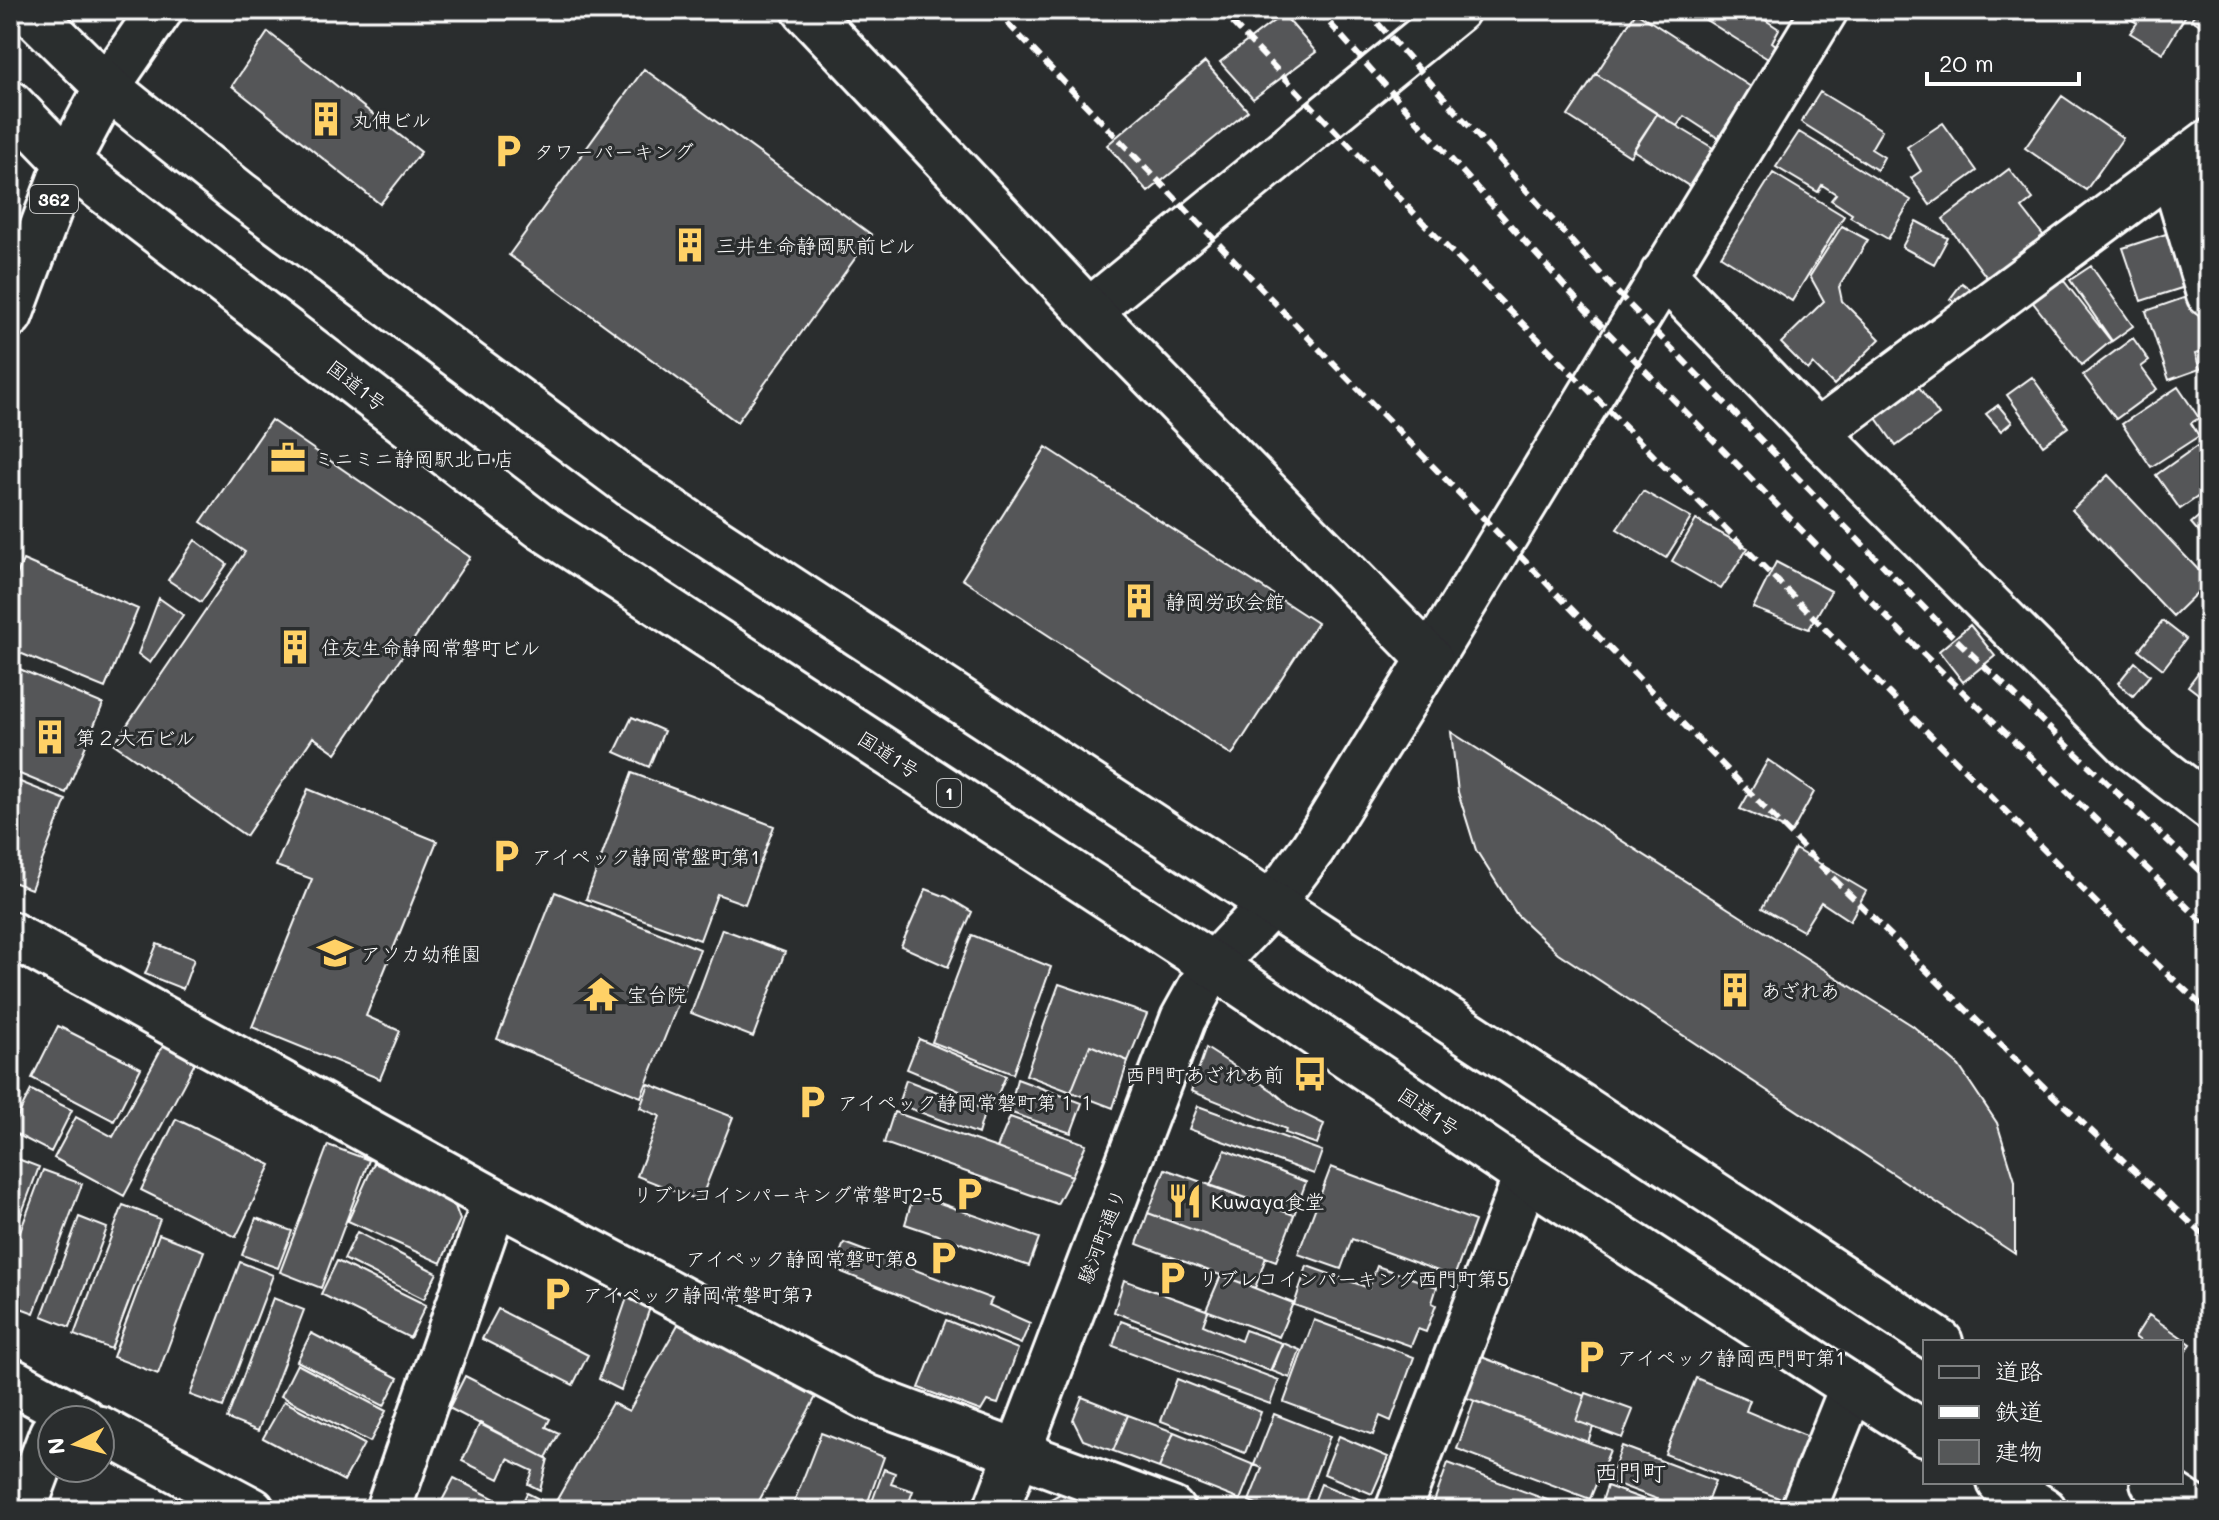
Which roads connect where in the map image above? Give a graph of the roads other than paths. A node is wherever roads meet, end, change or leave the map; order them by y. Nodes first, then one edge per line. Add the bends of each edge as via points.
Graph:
1 (29, 10) edge
2 (160, 10) edge
3 (805, 10) edge
4 (1457, 10) edge
5 (1825, 10) edge
6 (107, 87) junction
7 (10, 103) edge
8 (2209, 142) edge
9 (67, 162) junction
10 (2172, 170) junction
11 (1663, 274) junction
12 (2209, 294) edge
13 (1089, 311) junction
14 (10, 315) edge
15 (1817, 433) junction
16 (1430, 659) junction
17 (2209, 807) edge
18 (1272, 903) junction
19 (10, 934) edge
20 (1213, 965) junction
21 (1526, 1176) junction
22 (495, 1201) junction
23 (1937, 1340) edge
24 (10, 1380) edge
25 (1852, 1388) junction
26 (42, 1404) edge
27 (1923, 1433) edge
28 (116, 1438) edge
29 (1019, 1452) junction
30 (36, 1481) edge
31 (2003, 1484) edge
32 (2156, 1484) edge
33 (23, 1510) edge
34 (252, 1510) edge
35 (388, 1510) edge
36 (996, 1510) edge
37 (1172, 1510) edge
38 (1398, 1510) edge
39 (1803, 1510) edge
40 (2044, 1510) edge
41 (2196, 1510) edge

1 - 6 main road
2 - 6 main road
3 - 13 main road
4 - 13 main road
5 - 11 main road, 駿河町通り
6 - 9 main road, 362
6 - 18 main road via 239,193 630,484
7 - 9 main road, 国道1号 / 1
8 - 10 main road
9 - 14 main road, 362
9 - 20 main road, 国道1号 / 1 via 540,526
10 - 12 main road
10 - 15 main road
11 - 15 main road
11 - 16 main road, 駿河町通り
13 - 16 main road
15 - 17 main road via 2131,747
16 - 18 main road, 駿河町通り via 1313,848
18 - 20 main road, 駿河町通り
18 - 23 main road
19 - 22 main road
20 - 21 main road, 国道1号 / 1
20 - 29 main road, 駿河町通り via 1183,1019
21 - 25 main road, 国道1号 / 1
21 - 38 main road
22 - 29 main road via 869,1398
22 - 35 main road
24 - 26 main road
25 - 27 main road, 国道1号 / 1
25 - 39 main road
28 - 34 main road
29 - 36 main road, 駿河町通り
29 - 37 main road
30 - 33 main road
31 - 40 main road
32 - 41 main road

